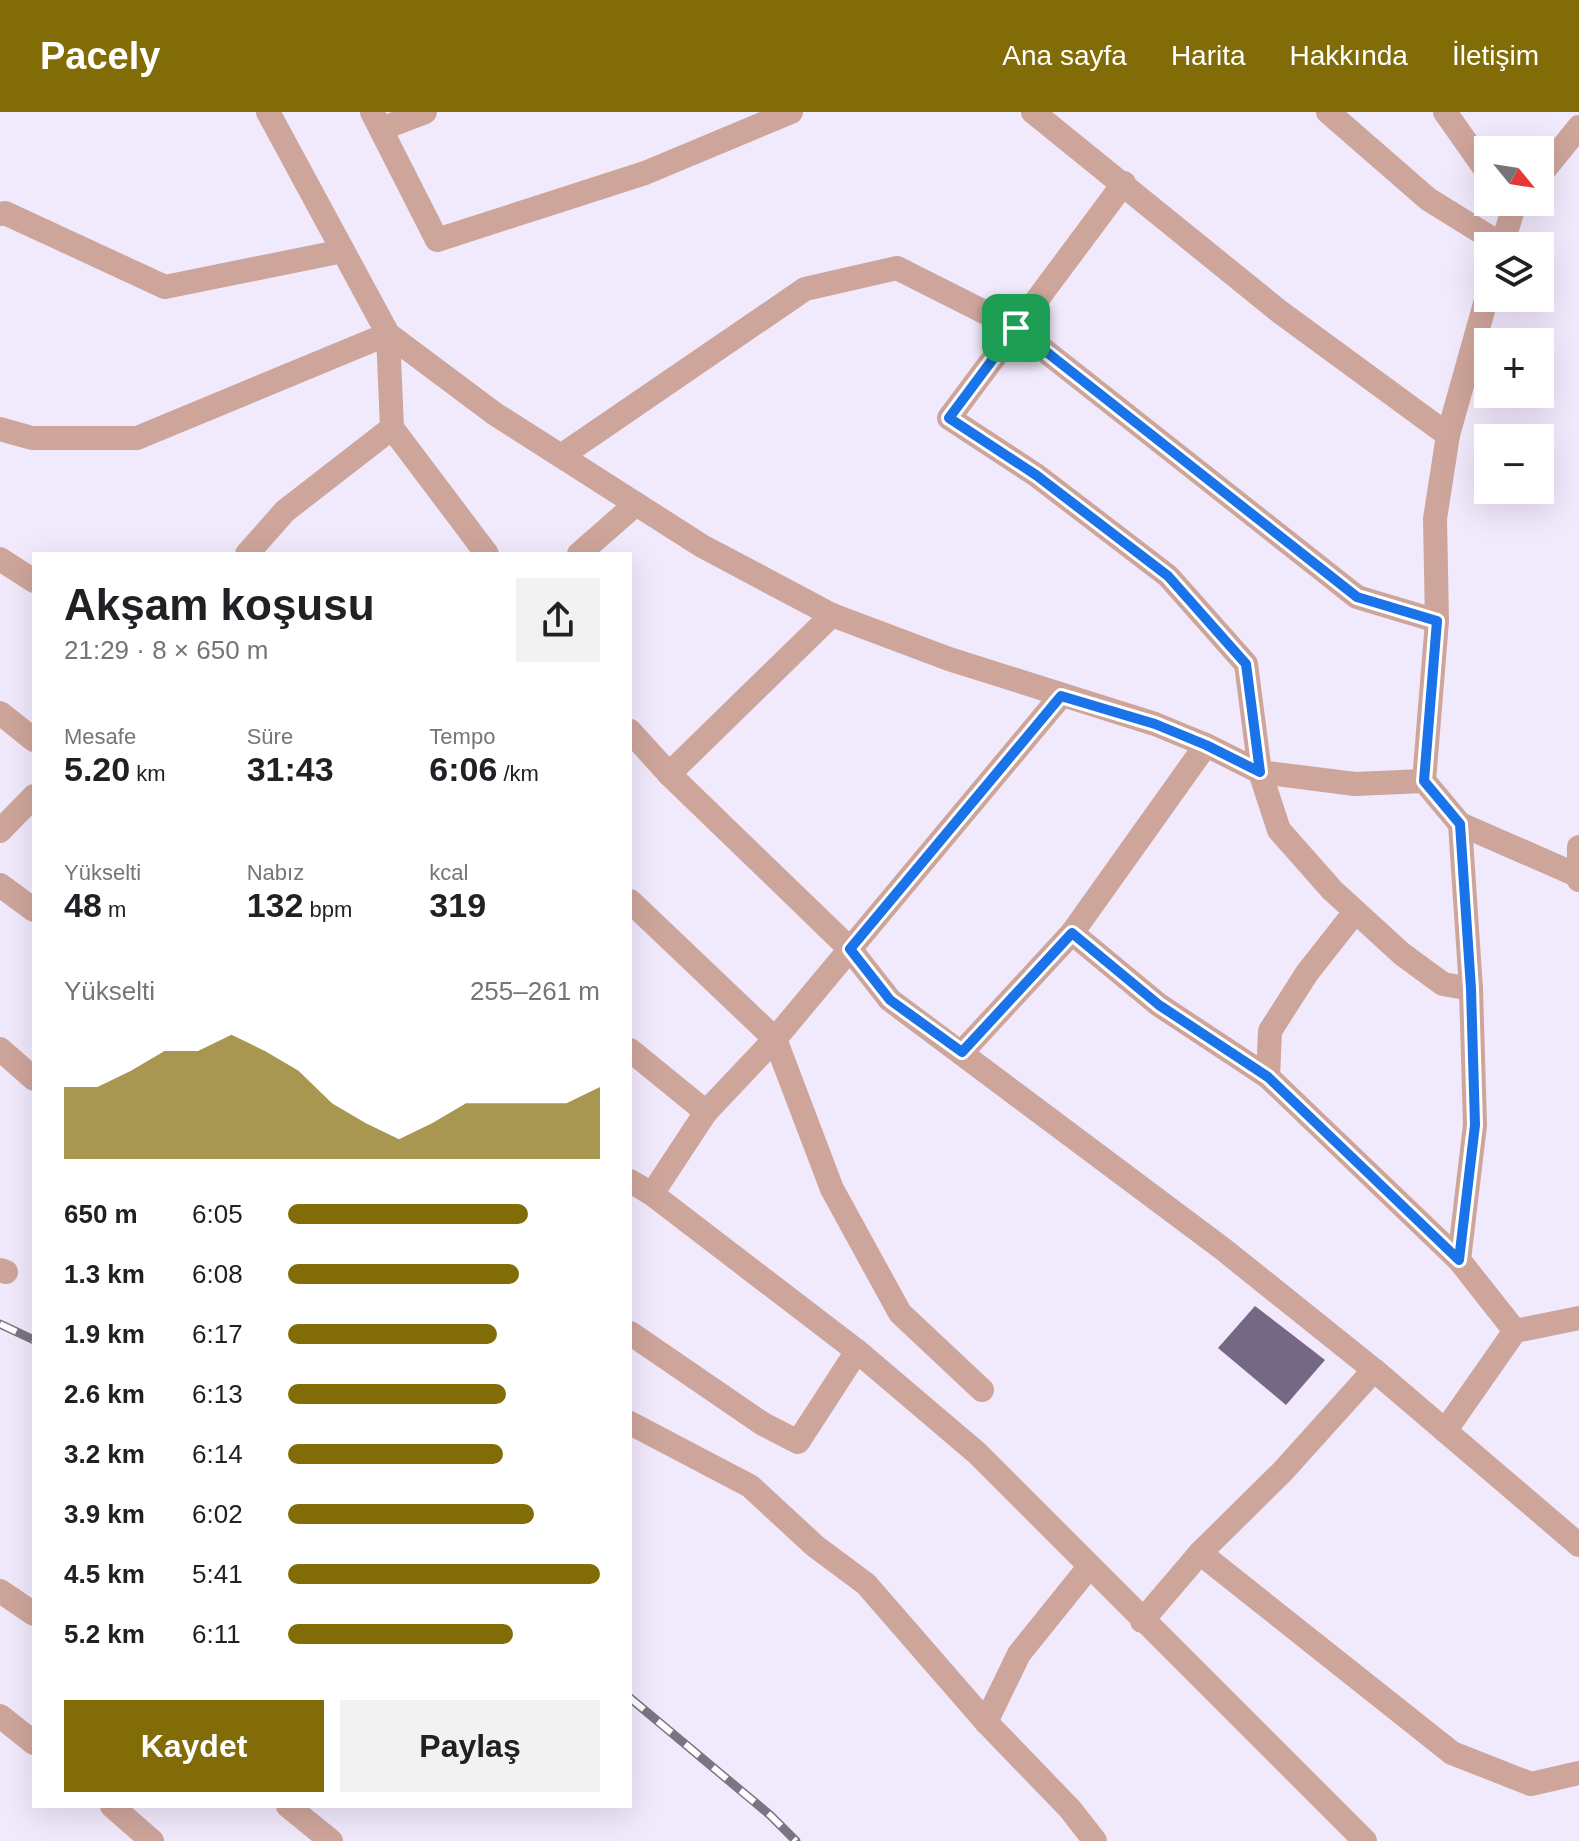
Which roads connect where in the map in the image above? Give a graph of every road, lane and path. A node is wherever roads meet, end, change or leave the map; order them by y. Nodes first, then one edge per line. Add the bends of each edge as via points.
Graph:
1 (268, 112) edge
2 (425, 112) edge
3 (791, 112) edge
4 (1328, 112) edge
5 (1445, 112) edge
6 (1044, 114) edge
7 (376, 120) edge
8 (1579, 127) edge
9 (1474, 153) edge
10 (1554, 158) edge
11 (1124, 183) junction
12 (0, 214) edge
13 (1481, 232) edge
14 (343, 251) junction
15 (1483, 312) edge
16 (1016, 328) junction
17 (388, 334) junction
18 (392, 428) junction
19 (0, 429) edge
20 (1448, 435) junction
21 (561, 456) junction
22 (636, 504) junction
23 (249, 552) edge
24 (485, 552) edge
25 (581, 552) edge
26 (0, 559) edge
27 (32, 580) edge
28 (832, 615) junction
29 (1437, 621) junction
30 (1061, 696) junction
31 (0, 713) edge
32 (632, 733) edge
33 (32, 738) edge
34 (1206, 745) junction
35 (1260, 772) junction
36 (669, 774) junction
37 (1424, 781) junction
38 (32, 798) edge
39 (1460, 824) junction
40 (0, 831) edge
41 (1579, 847) edge
42 (1579, 877) edge
43 (0, 885) edge
44 (632, 903) edge
45 (32, 909) edge
46 (1355, 912) junction
47 (1072, 933) junction
48 (850, 949) junction
49 (1471, 989) junction
50 (775, 1039) junction
51 (0, 1049) edge
52 (632, 1052) edge
53 (962, 1052) junction
54 (32, 1077) edge
55 (1268, 1077) junction
56 (706, 1112) junction
57 (632, 1182) edge
58 (652, 1194) junction
59 (1459, 1260) junction
60 (1579, 1318) edge
61 (1515, 1331) junction
62 (632, 1334) edge
63 (857, 1351) junction
64 (1374, 1370) junction
65 (982, 1390) dead end
66 (632, 1424) edge
67 (1445, 1431) junction
68 (1579, 1545) edge
69 (1200, 1553) junction
70 (1089, 1567) junction
71 (0, 1591) edge
72 (32, 1613) edge
73 (1142, 1621) junction
74 (0, 1716) edge
75 (986, 1722) junction
76 (32, 1741) edge
77 (1579, 1773) edge
78 (114, 1808) edge
79 (290, 1808) edge
80 (152, 1841) edge
81 (331, 1841) edge
82 (1095, 1841) edge
83 (1365, 1841) edge

1 - 14 street
2 - 7 street
3 - 7 street via 645,173 437,240
4 - 13 street via 1428,199
5 - 9 street
6 - 11 street
8 - 10 street
11 - 16 street
11 - 20 street via 1280,312
12 - 14 street via 165,287
14 - 17 street
15 - 20 street
16 - 21 street via 897,268 805,289
16 - 29 street via 1357,597
16 - 35 street via 949,418 1036,475 1168,576 1237,653 1246,664
17 - 18 street
17 - 19 street via 137,438 32,438
17 - 21 street
18 - 23 street via 285,511
18 - 24 street
20 - 29 street via 1435,519
21 - 22 street
22 - 25 street
22 - 28 street via 702,546
26 - 27 street
28 - 30 street
28 - 36 street
29 - 37 street
30 - 34 street
30 - 48 street
31 - 33 street
32 - 36 street
34 - 35 street
34 - 47 street
35 - 37 street via 1355,784
35 - 46 street via 1279,830
36 - 48 street
37 - 39 street
38 - 40 street
39 - 42 street
39 - 49 street
41 - 42 street
43 - 45 street
44 - 50 street
46 - 49 street via 1443,984
46 - 55 street via 1270,1031
47 - 53 street
47 - 55 street via 1159,1005
48 - 50 street
48 - 53 street via 890,1000
49 - 59 street via 1475,1125
50 - 56 street
50 - 65 street via 832,1189 900,1313
51 - 54 street
52 - 56 street
53 - 64 street
55 - 59 street
56 - 58 street
57 - 58 street
58 - 63 street
59 - 61 street
60 - 61 street
61 - 67 street
62 - 63 street via 798,1442
63 - 70 street via 977,1453
64 - 67 street
64 - 69 street
66 - 75 street via 750,1486 866,1584
67 - 68 street
69 - 73 street
69 - 77 street via 1452,1753 1531,1784
70 - 73 street
70 - 75 street via 1019,1654
71 - 72 street
73 - 83 street
74 - 76 street
75 - 82 street
78 - 80 street
79 - 81 street

